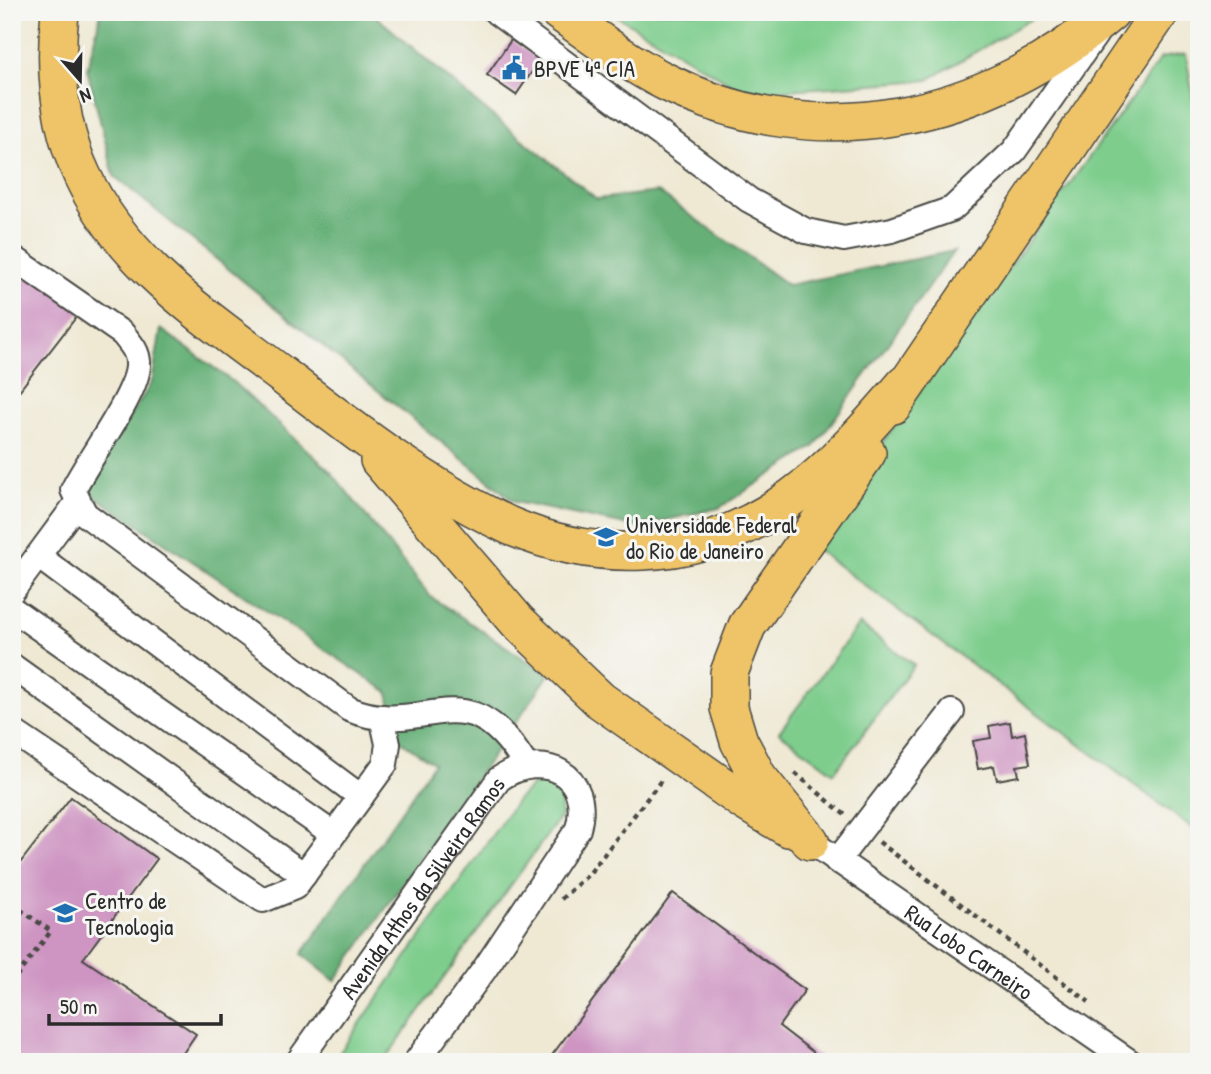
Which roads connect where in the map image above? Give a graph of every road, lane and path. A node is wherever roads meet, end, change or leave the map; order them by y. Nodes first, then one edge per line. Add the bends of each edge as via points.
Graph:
1 (496, 12) edge
2 (559, 12) edge
3 (1160, 12) edge
4 (1111, 13) edge
5 (62, 18) edge
6 (12, 257) edge
7 (905, 384) junction
8 (353, 429) junction
9 (77, 503) junction
10 (38, 556) junction
11 (12, 591) edge
12 (12, 608) edge
13 (12, 666) edge
14 (952, 712) dead end
15 (383, 717) junction
16 (12, 731) edge
17 (682, 758) junction
18 (526, 766) junction
19 (792, 771) dead end
20 (360, 797) junction
21 (862, 828) junction
22 (333, 834) junction
23 (823, 851) junction
24 (304, 875) junction
25 (560, 901) dead end
26 (12, 904) edge
27 (12, 982) edge
28 (1091, 1004) dead end
29 (298, 1062) edge
30 (416, 1062) edge
31 (1130, 1062) edge

1 - 4 street via 749,200 806,231 844,239 892,230 952,209 1014,151
2 - 4 highway via 666,82 779,118 838,122 937,109 998,87 1056,57
3 - 7 highway
5 - 8 highway via 60,107 68,138 82,176 125,244 167,287
6 - 9 street via 123,334 135,348 139,363 136,378 73,490
7 - 8 highway via 845,454 806,489 762,518 706,541 645,551 600,550 550,541 510,526
7 - 23 highway via 860,465 747,625 729,673 729,708 739,741 758,777
8 - 17 highway via 517,621 600,700
9 - 10 street
9 - 15 street via 85,514 349,709
10 - 11 street
10 - 20 street
12 - 22 street
13 - 24 street
14 - 21 street
15 - 18 street via 470,711 506,737
15 - 20 street via 388,744 385,764
16 - 24 street via 263,900 295,887
17 - 23 highway
17 - 25 path via 589,874
18 - 29 street, Avenida Athos da Silveira Ramos via 499,779
18 - 30 street, Avenida Athos da Silveira Ramos via 553,767 569,779 580,800 578,828 484,970
19 - 21 path
20 - 22 street
21 - 23 street
21 - 28 path
22 - 24 street
23 - 31 street, Rua Lobo Carneiro
26 - 27 path via 51,931

